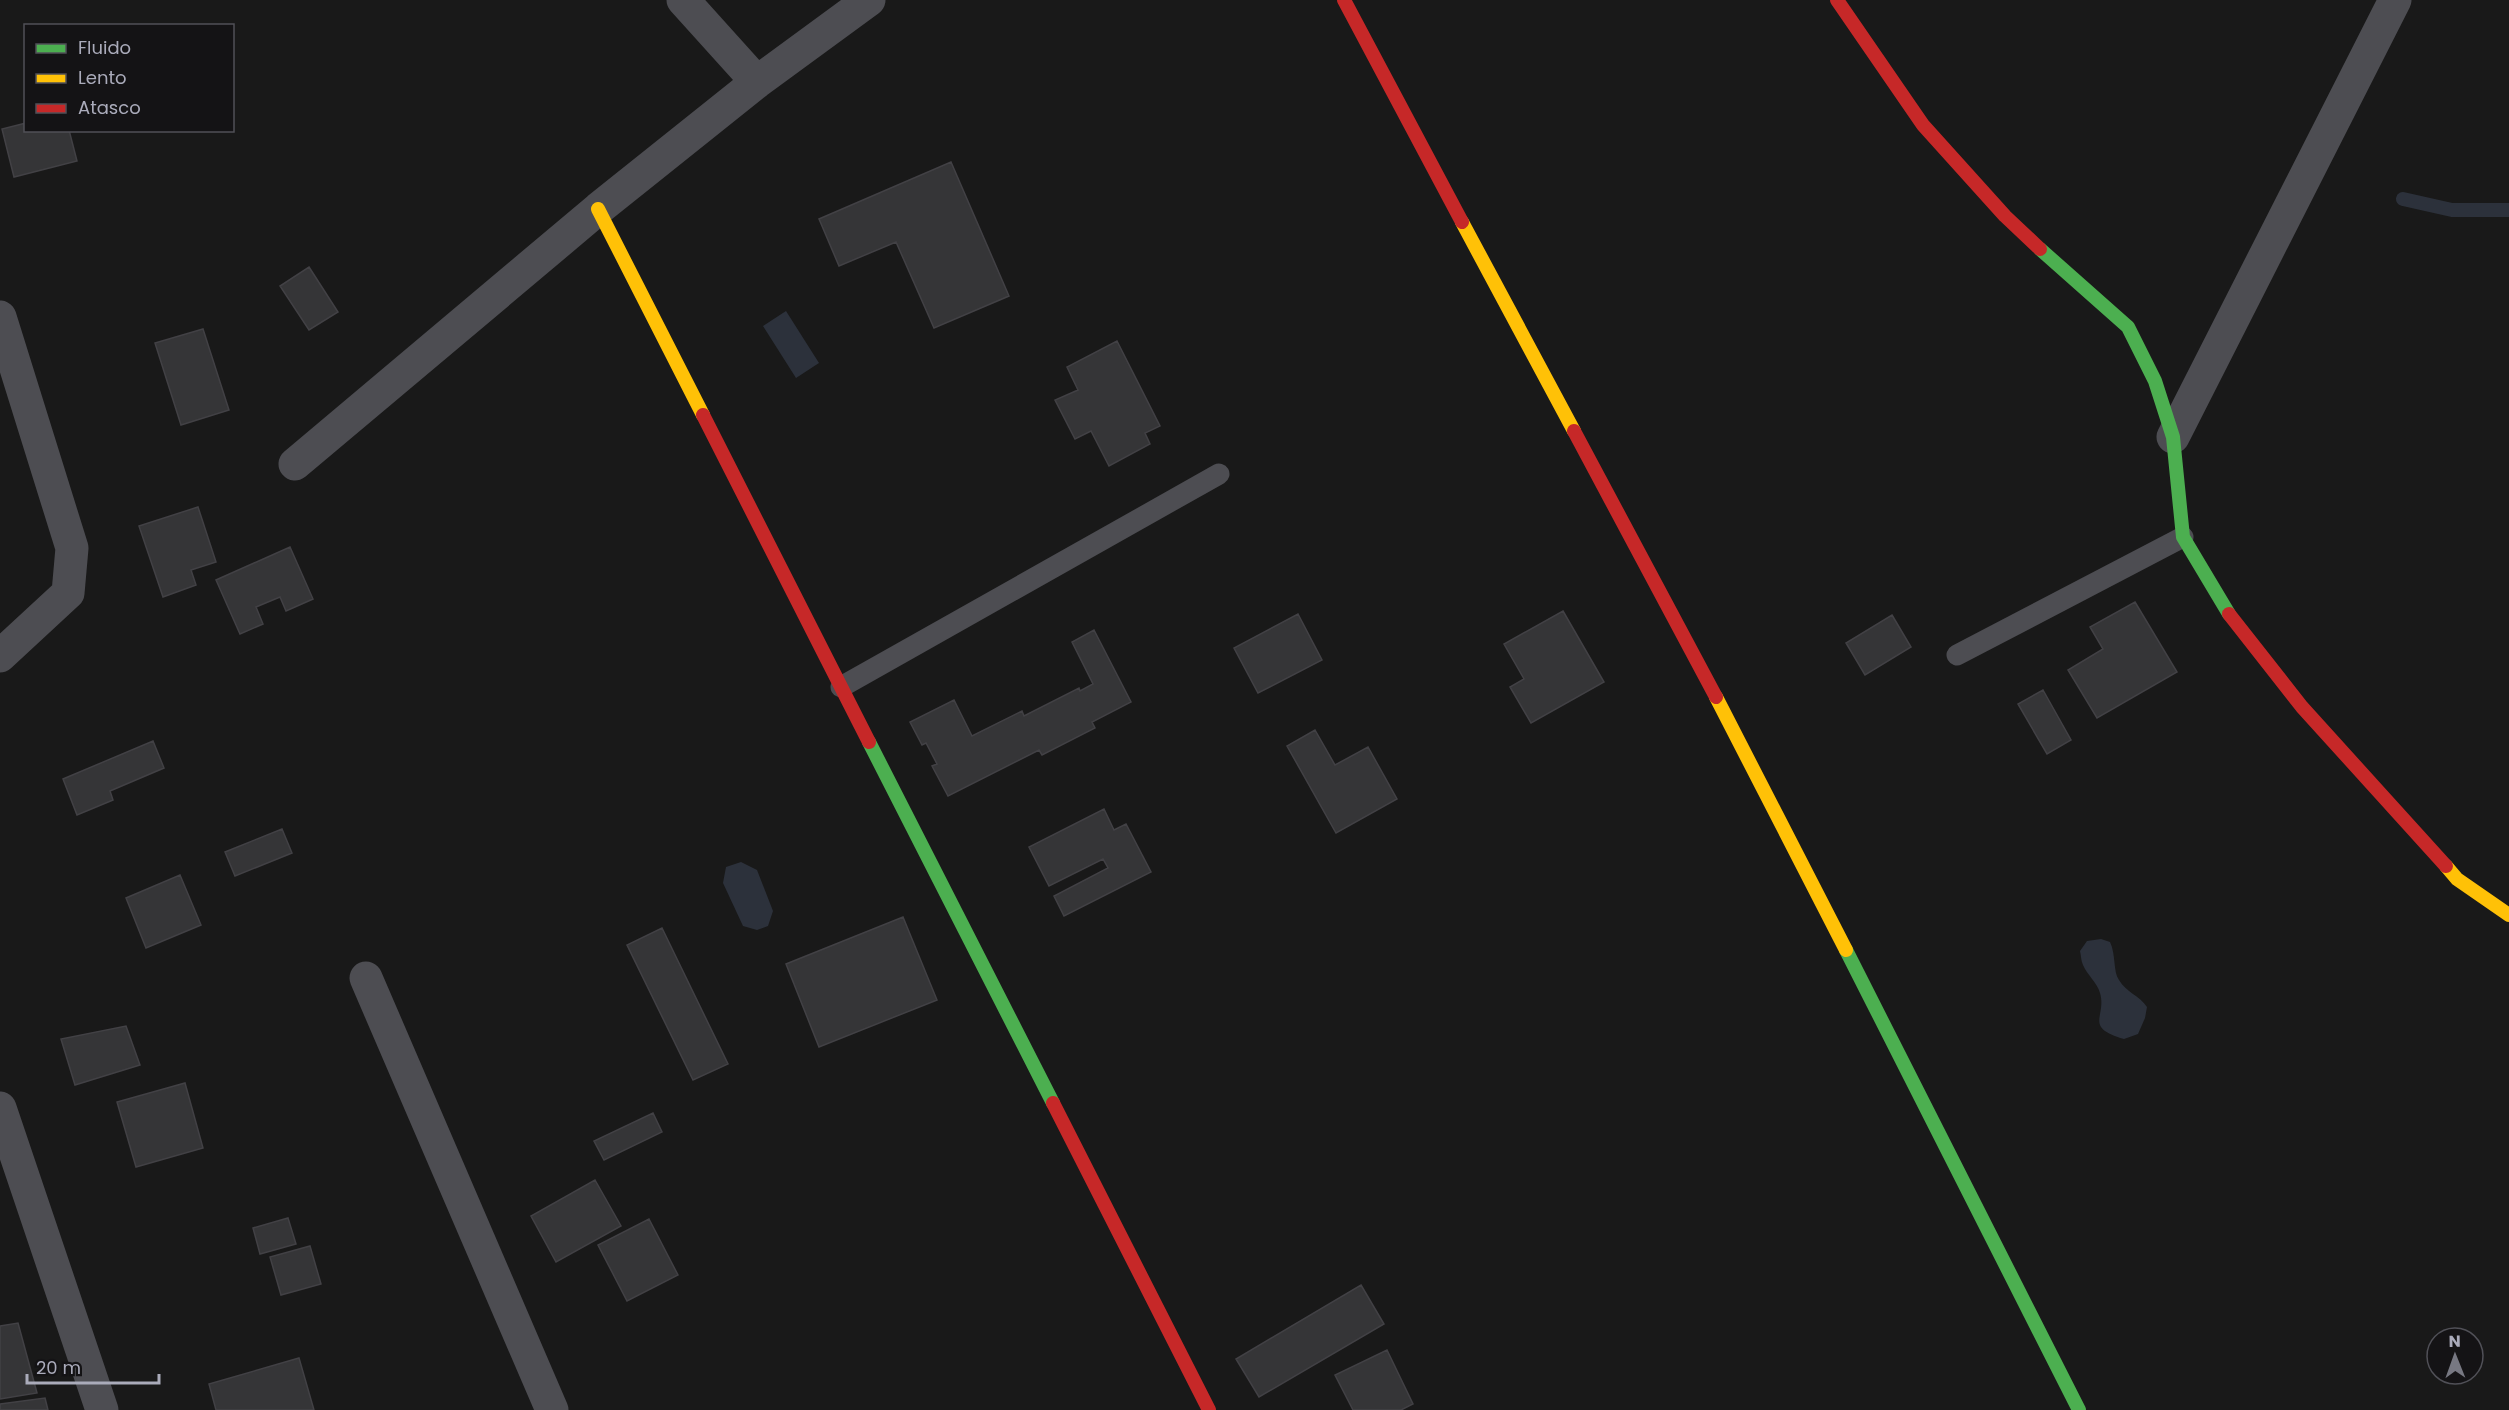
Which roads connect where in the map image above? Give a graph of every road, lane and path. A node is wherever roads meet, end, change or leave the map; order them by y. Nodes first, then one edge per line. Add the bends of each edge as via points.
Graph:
1 (683, 0) edge
2 (869, 0) edge
3 (1344, 0) edge
4 (1837, 0) edge
5 (2395, 0) edge
6 (758, 82) junction
7 (598, 209) junction
8 (0, 317) edge
9 (2173, 437) junction
10 (295, 464) dead end
11 (1220, 474) dead end
12 (2183, 537) junction
13 (0, 656) edge
14 (1957, 656) dead end
15 (841, 687) junction
16 (2509, 915) edge
17 (366, 978) dead end
18 (0, 1108) edge
19 (102, 1410) edge
20 (552, 1410) edge
21 (1209, 1410) edge
22 (2079, 1410) edge

1 - 6 street
2 - 6 street
3 - 22 street via 1756,771
4 - 9 street via 1923,125 2005,216 2128,327 2155,381
5 - 9 street
6 - 7 street
7 - 10 street
7 - 15 street
8 - 13 street via 72,548 68,593
9 - 12 street
11 - 15 lane
12 - 14 lane
12 - 16 street via 2230,615 2302,707 2457,879
15 - 21 street
17 - 20 street
18 - 19 street

